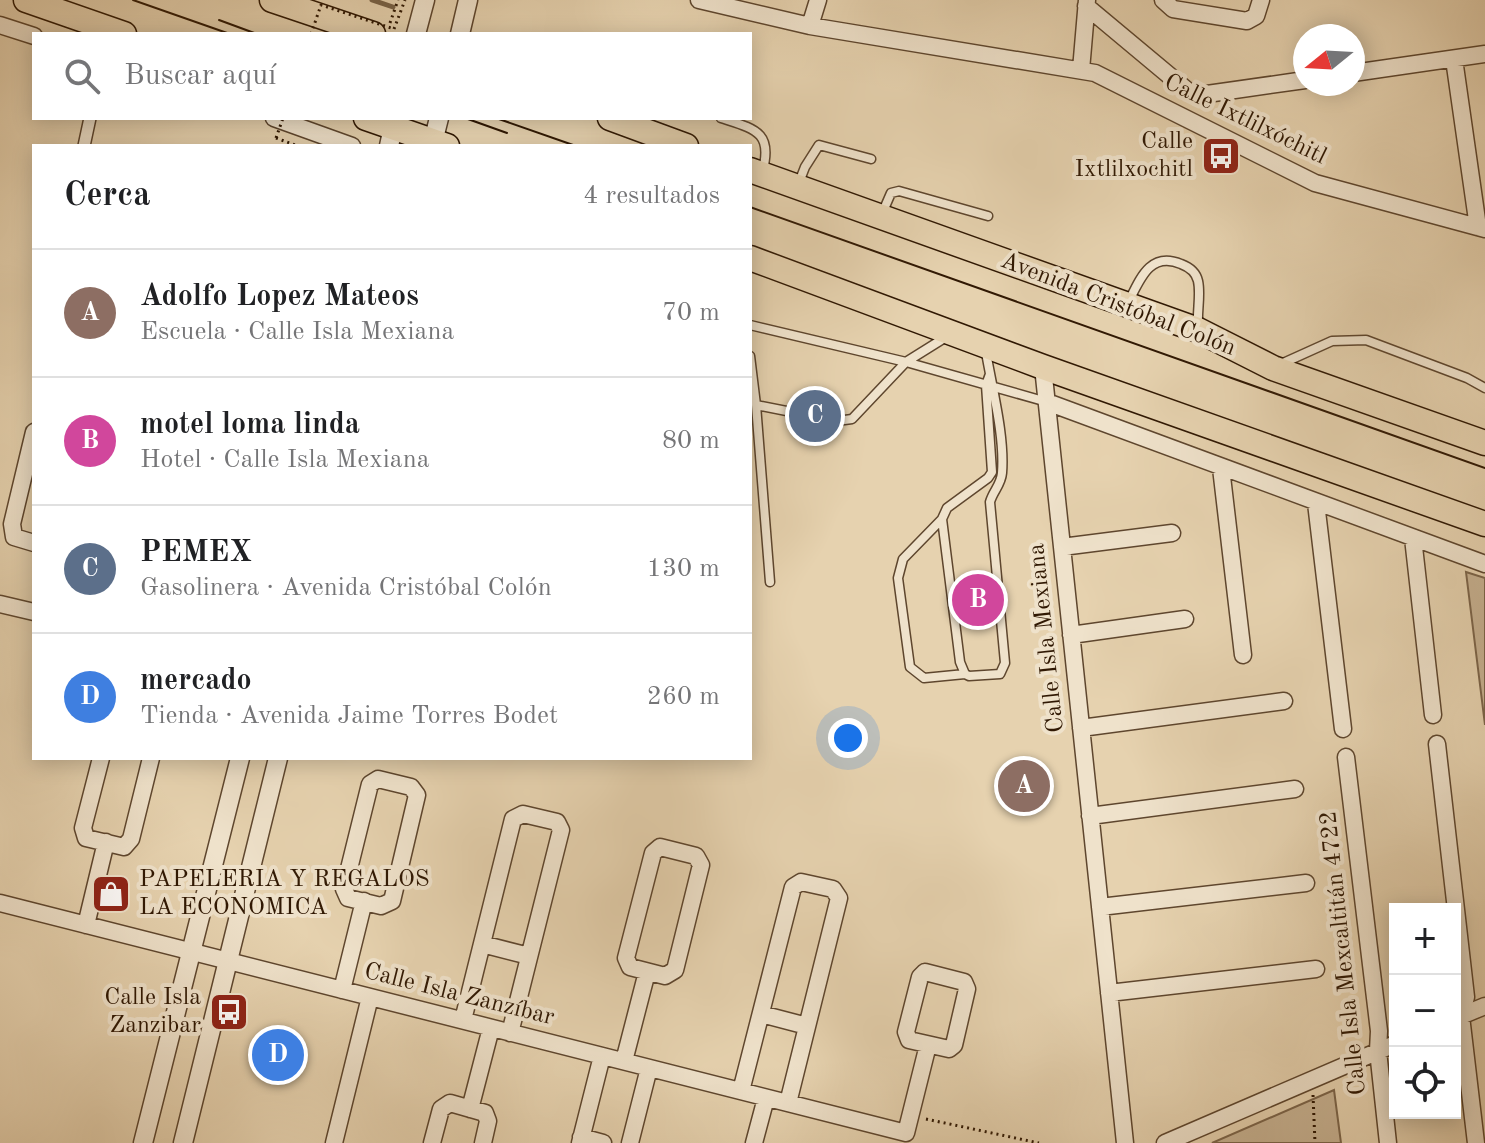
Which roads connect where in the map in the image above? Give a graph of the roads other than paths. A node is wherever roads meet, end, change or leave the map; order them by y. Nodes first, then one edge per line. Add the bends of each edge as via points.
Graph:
1 (26, 0) edge
2 (272, 0) edge
3 (425, 0) edge
4 (468, 0) edge
5 (699, 0) edge
6 (818, 0) edge
7 (1261, 0) edge
8 (1164, 1) edge
9 (1086, 3) edge
10 (0, 25) edge
11 (810, 26) junction
12 (383, 31) edge
13 (118, 32) edge
14 (417, 32) edge
15 (460, 32) edge
16 (32, 35) edge
17 (1485, 54) edge
18 (1454, 59) junction
19 (1081, 70) junction
20 (1365, 71) edge
21 (1293, 82) edge
22 (90, 120) edge
23 (280, 120) edge
24 (370, 120) edge
25 (615, 120) edge
26 (727, 120) edge
27 (392, 130) edge
28 (438, 138) edge
29 (84, 144) edge
30 (346, 144) edge
31 (681, 144) edge
32 (871, 159) dead end
33 (756, 172) edge
34 (797, 186) junction
35 (881, 216) junction
36 (988, 216) dead end
37 (1482, 228) edge
38 (752, 259) edge
39 (1126, 306) junction
40 (752, 325) edge
41 (1198, 330) junction
42 (954, 333) junction
43 (985, 344) junction
44 (906, 362) junction
45 (1043, 367) junction
46 (1273, 368) junction
47 (752, 372) edge
48 (990, 386) junction
49 (1485, 388) edge
50 (1047, 402) junction
51 (756, 405) junction
52 (32, 440) edge
53 (1485, 443) edge
54 (1221, 468) junction
55 (1316, 503) junction
56 (942, 519) junction
57 (1485, 524) edge
58 (1172, 533) dead end
59 (1413, 538) junction
60 (32, 542) edge
61 (1062, 547) junction
62 (1485, 564) edge
63 (770, 582) dead end
64 (0, 604) edge
65 (32, 612) edge
66 (1185, 619) dead end
67 (1071, 635) junction
68 (1243, 655) dead end
69 (965, 674) junction
70 (1284, 701) dead end
71 (1433, 715) dead end
72 (1081, 728) junction
73 (1343, 729) dead end
74 (1437, 744) dead end
75 (1346, 757) dead end
76 (100, 760) edge
77 (151, 760) edge
78 (239, 760) edge
79 (278, 760) edge
80 (1295, 789) dead end
81 (1090, 816) junction
82 (106, 842) junction
83 (1306, 883) dead end
84 (364, 901) junction
85 (0, 903) edge
86 (1100, 907) junction
87 (86, 925) junction
88 (482, 944) junction
89 (191, 951) junction
90 (529, 956) junction
91 (229, 961) junction
92 (1316, 969) dead end
93 (647, 972) junction
94 (342, 990) junction
95 (1109, 993) junction
96 (370, 997) junction
97 (1485, 1006) edge
98 (1461, 1010) edge
99 (761, 1014) junction
100 (1461, 1016) edge
101 (463, 1020) junction
102 (807, 1026) junction
103 (491, 1028) junction
104 (510, 1033) junction
105 (1461, 1038) edge
106 (928, 1045) junction
107 (1389, 1046) edge
108 (1378, 1051) junction
109 (602, 1056) junction
110 (624, 1061) junction
111 (649, 1068) junction
112 (741, 1091) junction
113 (766, 1098) junction
114 (788, 1103) junction
115 (470, 1109) junction
116 (876, 1135) edge
117 (581, 1140) edge
118 (143, 1143) edge
119 (183, 1143) edge
120 (334, 1143) edge
121 (432, 1143) edge
122 (483, 1143) edge
123 (603, 1143) edge
124 (630, 1143) edge
125 (754, 1143) edge
126 (1125, 1143) edge
127 (1165, 1143) edge
128 (1388, 1143) edge
129 (1476, 1143) edge

1 - 13 main road
2 - 12 main road
3 - 14 street
4 - 15 street
5 - 11 street, Calle Ixtlilxóchitl
6 - 11 street
7 - 8 street via 1256,16 1247,21 1173,9
9 - 19 street
9 - 21 street via 1189,92 1200,95
10 - 16 street
11 - 19 street, Calle Ixtlilxóchitl
17 - 18 street
18 - 20 street
18 - 37 street
19 - 37 street, Calle Ixtlilxóchitl via 1315,183
22 - 29 street
23 - 30 street
24 - 27 main road
25 - 31 main road
26 - 33 lane via 752,128 765,140 767,155
27 - 28 main road
32 - 34 lane via 819,145
33 - 34 main road, Avenida Cristóbal Colón
34 - 35 main road, Avenida Cristóbal Colón
35 - 36 lane via 891,193 899,191
35 - 39 main road, Avenida Cristóbal Colón
38 - 42 main road
39 - 41 main road, Avenida Cristóbal Colón
39 - 41 lane via 1149,267 1169,259 1197,277
40 - 44 lane
41 - 46 main road, Avenida Cristóbal Colón
42 - 43 main road
42 - 44 lane
43 - 45 main road
43 - 48 lane
44 - 48 lane
44 - 51 lane via 847,421
45 - 50 street, Calle Isla Mexiana
45 - 57 main road
46 - 49 lane via 1332,341 1366,340
46 - 53 main road, Avenida Cristóbal Colón
47 - 51 lane
48 - 50 lane
48 - 56 lane via 992,472 947,508
48 - 69 lane via 1002,468 990,502 1005,665 998,675
50 - 54 street
50 - 61 street, Calle Isla Mexiana
51 - 63 lane
52 - 60 street via 12,524 14,537
54 - 55 street
54 - 68 street
55 - 59 street
55 - 73 street
56 - 69 lane
56 - 69 lane via 903,559 898,578 910,667 924,678
58 - 61 street
59 - 62 street
59 - 71 street
61 - 67 street, Calle Isla Mexiana
64 - 65 street
66 - 67 street
67 - 72 street, Calle Isla Mexiana
70 - 72 street
72 - 81 street, Calle Isla Mexiana
74 - 98 street via 1466,997
75 - 108 street, Calle Isla Mexcaltitán 4722
76 - 82 street via 83,828 86,838
77 - 82 street via 131,839 124,847
78 - 89 street
79 - 91 street
80 - 81 street
81 - 86 street, Calle Isla Mexiana
82 - 87 street
83 - 86 street
84 - 84 street via 348,898 344,889 370,784 378,779 411,787 417,795 392,901 381,906
84 - 94 street
85 - 87 street, Calle Isla Zanzíbar
86 - 95 street, Calle Isla Mexiana
87 - 89 street, Calle Isla Zanzíbar
88 - 90 street
88 - 90 street via 513,819 523,814 557,822 561,830
88 - 101 street
89 - 91 street, Calle Isla Zanzíbar
89 - 118 street
90 - 104 street
91 - 94 street, Calle Isla Zanzíbar
91 - 119 street
92 - 95 street
93 - 93 street via 630,967 626,958 653,853 660,847 696,856 701,865 675,970 665,976
93 - 110 street
94 - 96 street, Calle Isla Zanzíbar
95 - 126 street, Calle Isla Mexiana
96 - 101 street, Calle Isla Zanzíbar
96 - 120 street
97 - 100 street
99 - 102 street
99 - 102 street via 793,887 801,882 833,889 839,898
99 - 112 street
101 - 103 street, Calle Isla Zanzíbar
102 - 114 street
103 - 104 street, Calle Isla Zanzíbar
103 - 115 street
104 - 109 street, Calle Isla Zanzíbar
105 - 129 street
106 - 106 street via 909,1040 906,1032 925,972 964,982 967,989 954,1045
106 - 116 street, Calle Isla Zanzíbar via 906,1133
107 - 108 street
108 - 127 street
108 - 128 street, Calle Isla Mexcaltitán 4722
109 - 110 street, Calle Isla Zanzíbar
109 - 117 street
110 - 111 street, Calle Isla Zanzíbar
111 - 112 street, Calle Isla Zanzíbar
111 - 124 street
112 - 113 street, Calle Isla Zanzíbar
113 - 114 street, Calle Isla Zanzíbar
113 - 125 street
114 - 116 street, Calle Isla Zanzíbar
115 - 121 street via 450,1103 441,1109
115 - 122 street via 485,1113
117 - 123 street

